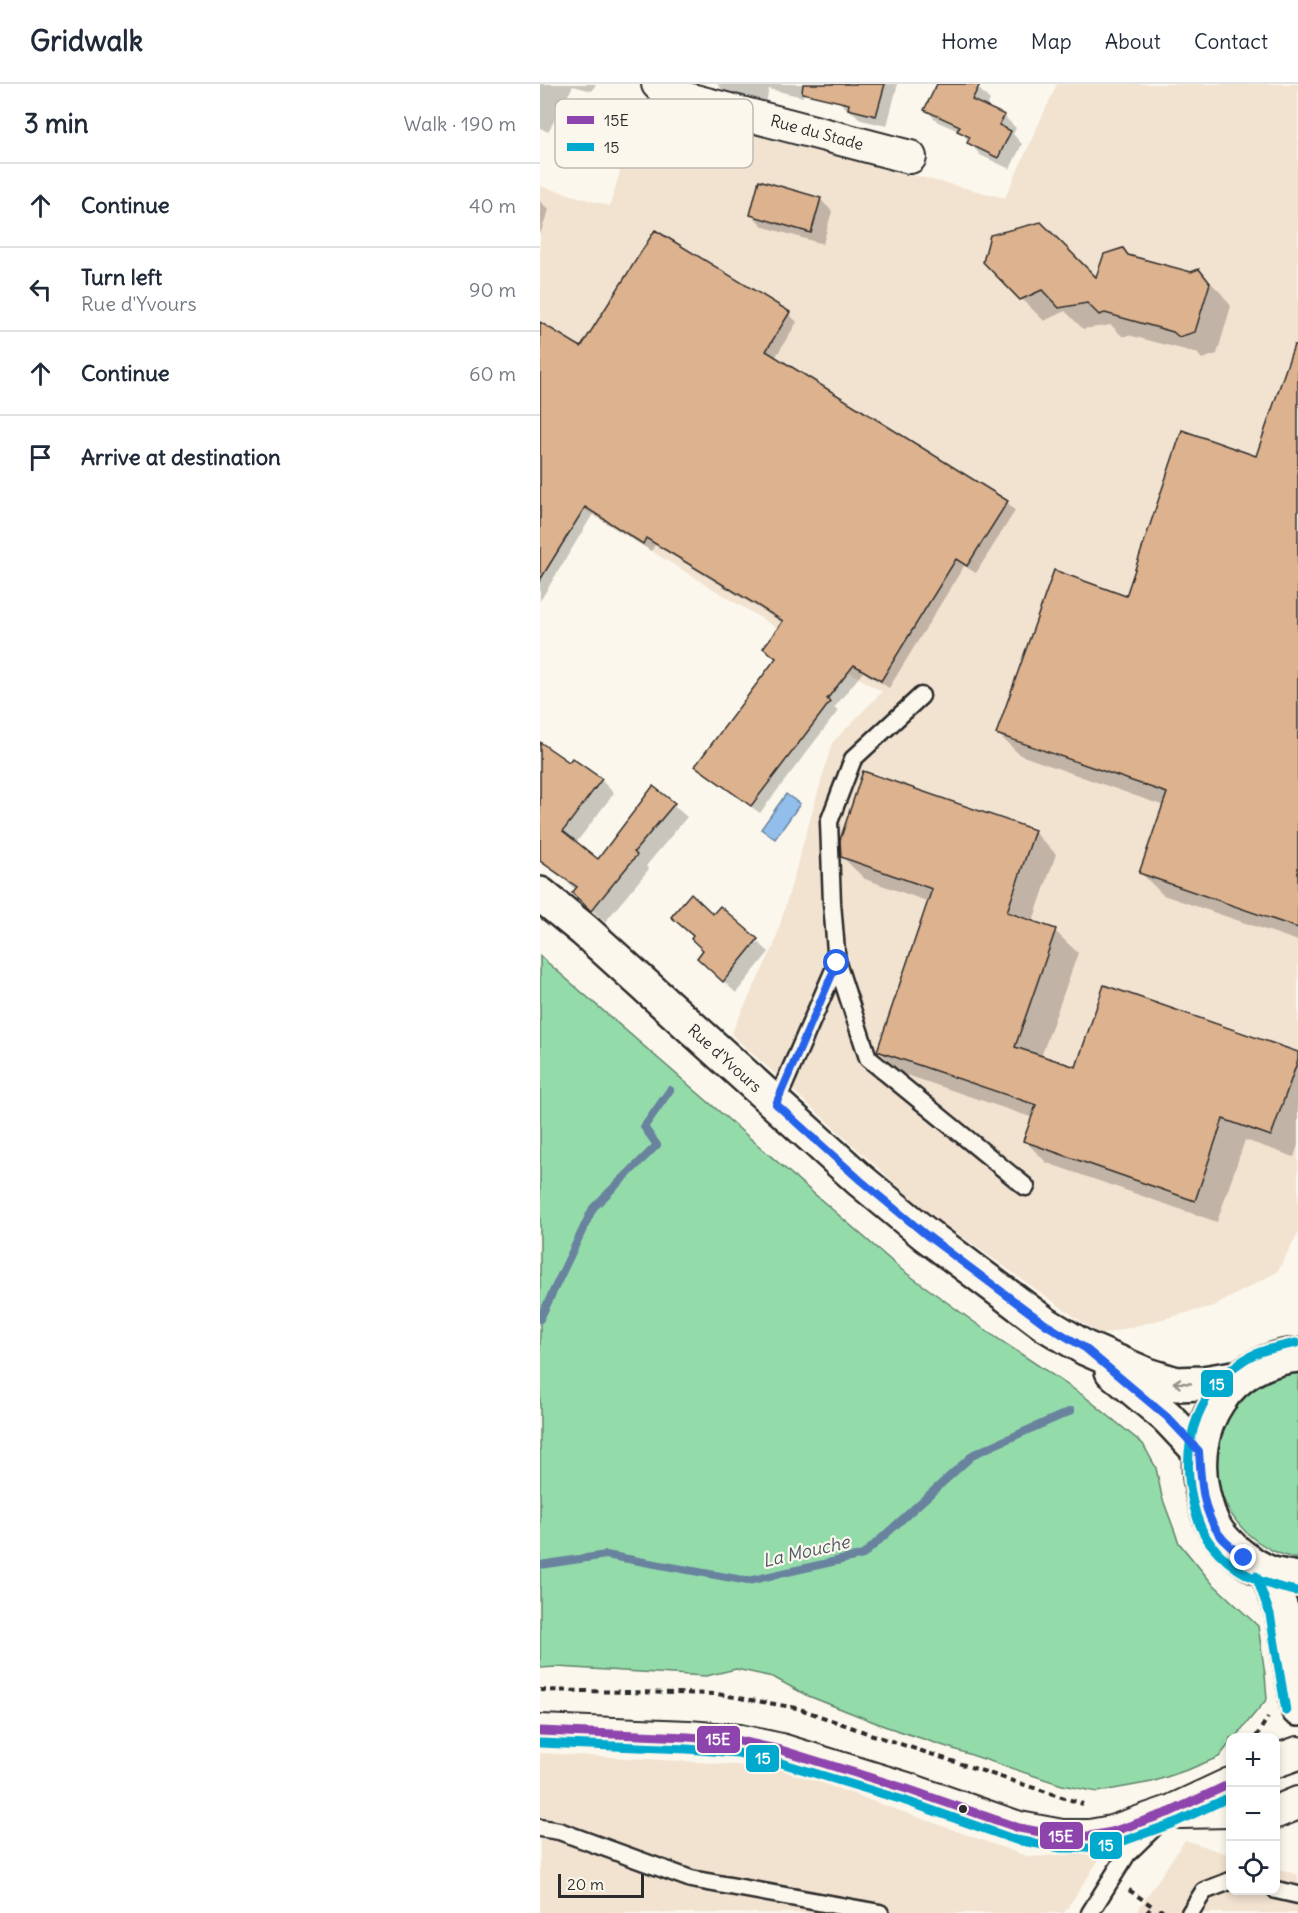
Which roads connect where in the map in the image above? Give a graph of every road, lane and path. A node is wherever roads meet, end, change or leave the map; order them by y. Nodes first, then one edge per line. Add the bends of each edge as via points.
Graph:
1 (658, 84) edge
2 (687, 99) edge
3 (753, 116) edge
4 (910, 157) dead end
5 (921, 696) dead end
6 (540, 894) edge
7 (837, 963) junction
8 (776, 1104) junction
9 (1026, 1187) dead end
10 (1085, 1348) junction
11 (1298, 1355) edge
12 (1240, 1377) junction
13 (1199, 1451) junction
14 (1283, 1575) edge
15 (1295, 1672) edge
16 (540, 1690) edge
17 (1298, 1709) edge
18 (540, 1731) edge
19 (1298, 1753) edge
20 (1280, 1759) edge
21 (1226, 1786) edge
22 (1298, 1803) edge
23 (1085, 1805) dead end
24 (1280, 1810) edge
25 (1226, 1811) edge
26 (1170, 1812) junction
27 (540, 1828) edge
28 (1112, 1877) junction
29 (1226, 1883) edge
30 (1280, 1891) edge
31 (1298, 1895) edge
32 (880, 1913) edge
33 (1090, 1913) edge
34 (1147, 1913) edge
35 (1160, 1913) edge
36 (1166, 1913) edge
37 (1190, 1913) edge

1 - 2 street, Rue du Stade via 668,94
3 - 4 street, Rue du Stade
5 - 7 lane via 853,759 829,822
6 - 8 main road, Rue d'Yvours
7 - 8 lane
7 - 9 lane via 868,1058
8 - 10 main road, Rue d'Yvours via 925,1234 1045,1324
12 -> 10 main road via 1176,1384
10 - 13 main road via 1167,1417
11 - 12 main road via 1262,1363
12 - 13 main road via 1205,1424
13 - 14 main road via 1208,1516 1223,1539 1244,1558
14 - 15 main road via 1282,1611
15 - 17 main road
16 - 23 path via 717,1694 797,1708
18 - 26 street via 698,1738 771,1748 1019,1828 1062,1836 1112,1832
19 - 20 street
21 - 26 street
22 - 24 street
25 - 26 street
26 - 28 lane via 1127,1854
27 - 32 lane via 559,1831 691,1879
28 - 33 lane
28 - 34 path via 1152,1906
29 - 37 lane via 1204,1891
30 - 31 lane
35 - 36 path

